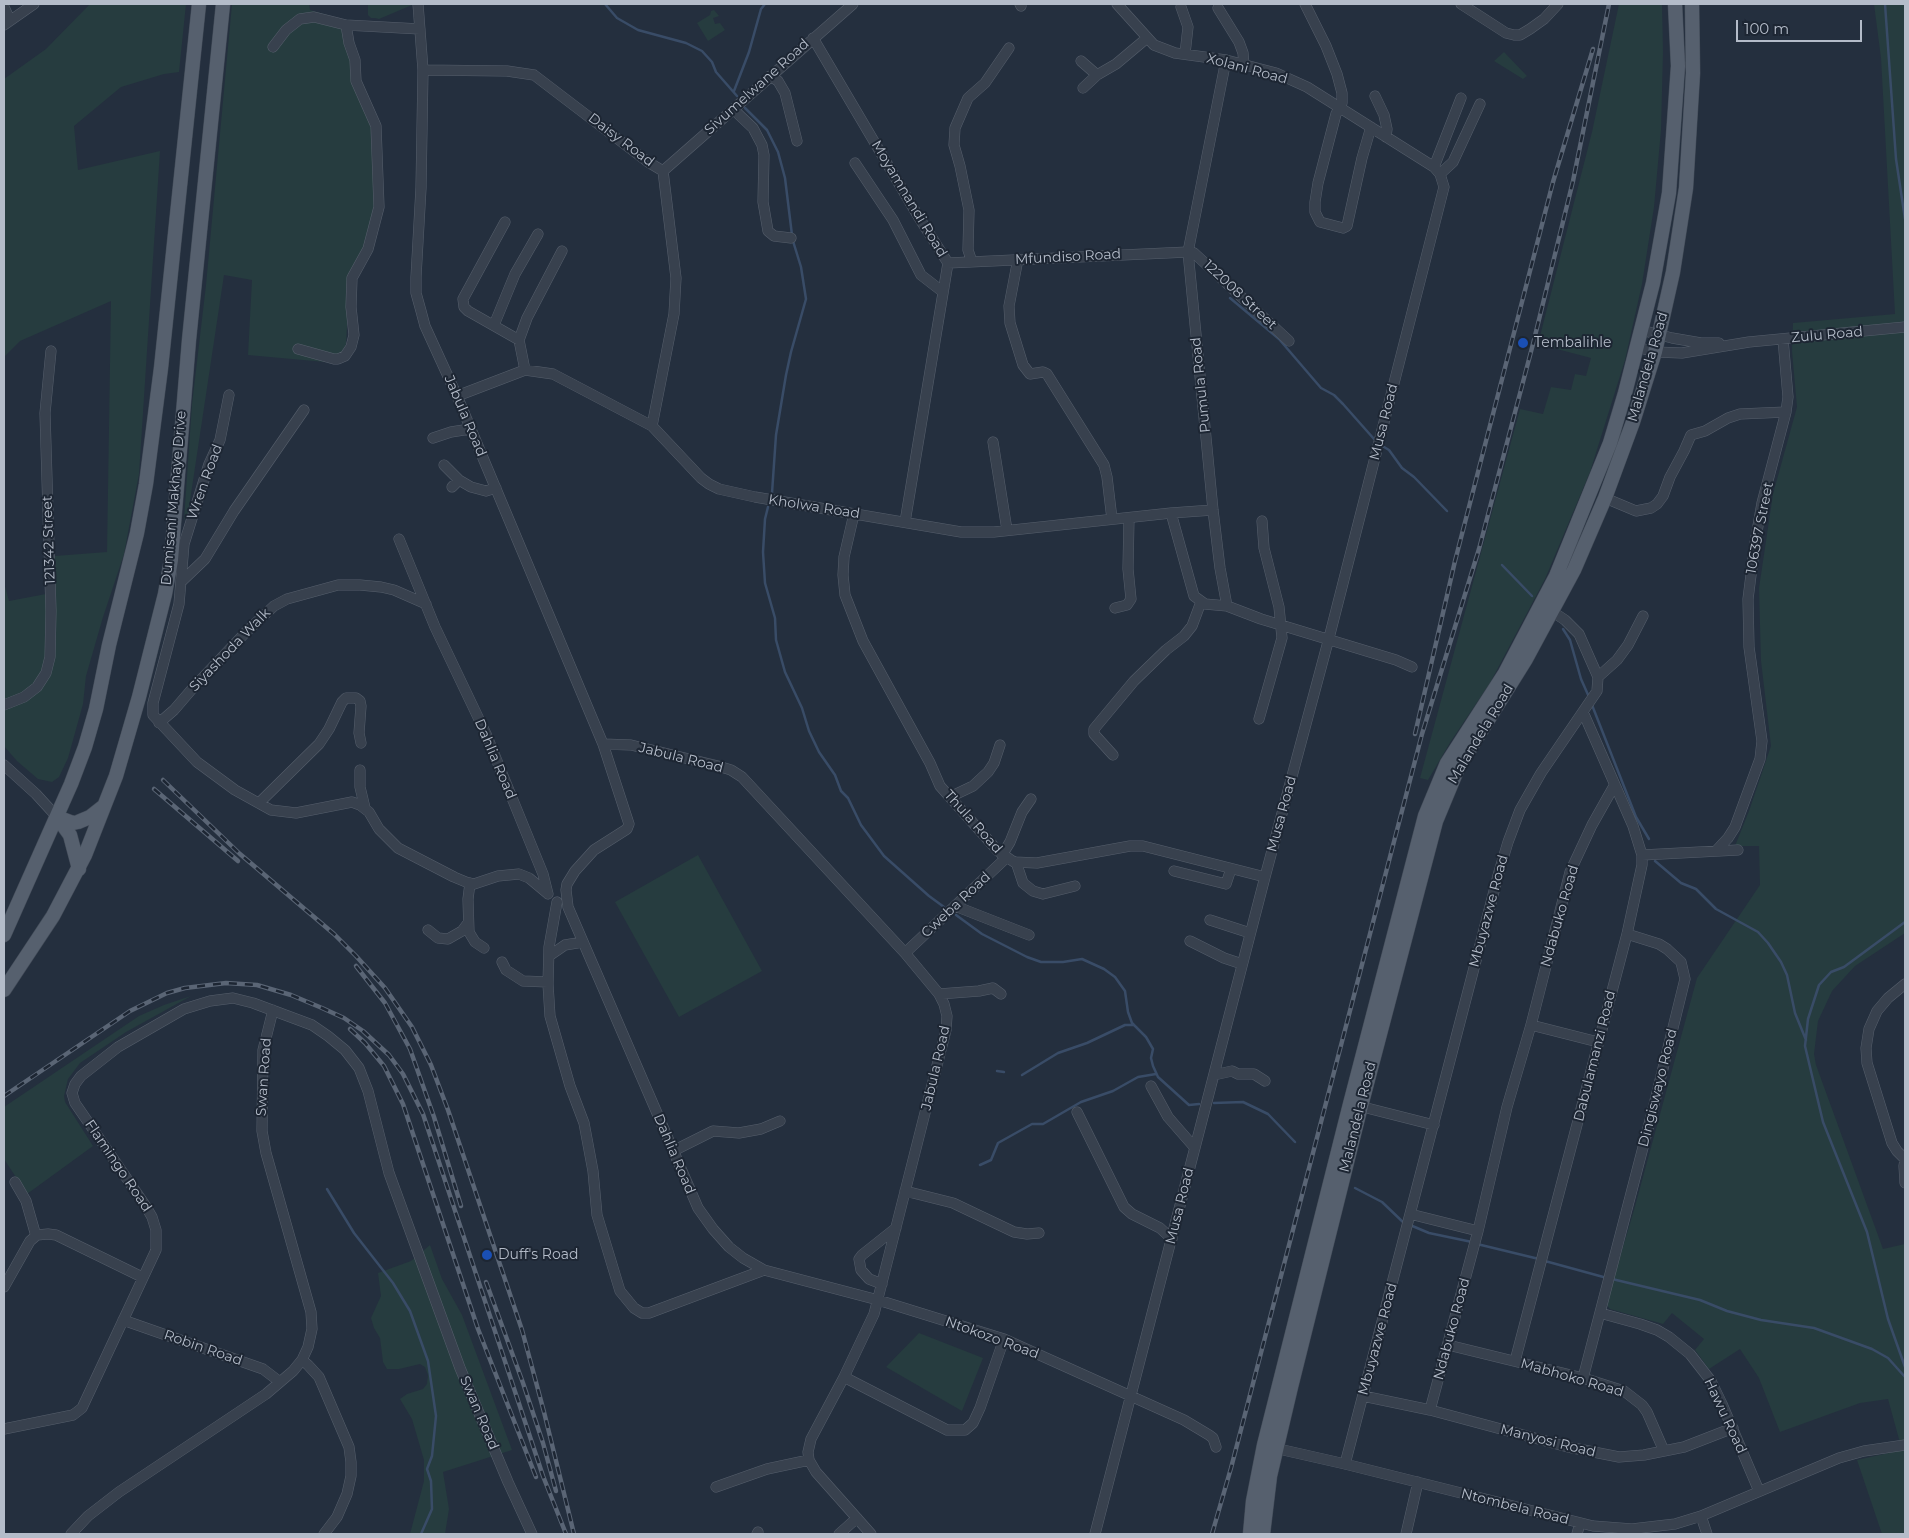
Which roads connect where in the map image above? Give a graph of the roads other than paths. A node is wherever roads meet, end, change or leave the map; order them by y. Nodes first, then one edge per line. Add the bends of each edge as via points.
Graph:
1 (34, 4) edge
2 (199, 4) edge
3 (222, 4) edge
4 (418, 4) edge
5 (852, 4) edge
6 (1117, 4) edge
7 (1305, 4) edge
8 (1461, 4) edge
9 (1558, 4) edge
10 (1675, 4) edge
11 (1692, 4) edge
12 (4, 7) edge
13 (1181, 7) dead end
14 (1218, 8) dead end
15 (7, 22) edge
16 (346, 24) junction
17 (420, 29) junction
18 (813, 38) junction
19 (1147, 38) junction
20 (273, 48) dead end
21 (1009, 48) dead end
22 (1185, 54) junction
23 (1226, 60) junction
24 (1081, 61) dead end
25 (1244, 65) junction
26 (423, 70) junction
27 (1097, 75) junction
28 (770, 76) junction
29 (1083, 88) dead end
30 (1376, 96) dead end
31 (1461, 98) dead end
32 (1480, 104) dead end
33 (1340, 107) junction
34 (733, 109) junction
35 (1371, 127) junction
36 (1386, 137) junction
37 (797, 141) dead end
38 (855, 163) dead end
39 (1437, 170) junction
40 (663, 171) junction
41 (505, 222) dead end
42 (538, 234) dead end
43 (792, 238) dead end
44 (562, 251) dead end
45 (1188, 252) junction
46 (1018, 260) junction
47 (972, 262) junction
48 (948, 263) junction
49 (943, 292) junction
50 (494, 325) junction
51 (1904, 327) edge
52 (1642, 330) junction
53 (1660, 335) junction
54 (1783, 339) junction
55 (519, 340) junction
56 (1289, 341) dead end
57 (1749, 342) junction
58 (1637, 346) junction
59 (298, 348) dead end
60 (51, 352) dead end
61 (1656, 352) junction
62 (525, 370) junction
63 (229, 395) dead end
64 (457, 396) junction
65 (304, 410) dead end
66 (1786, 412) junction
67 (652, 426) junction
68 (470, 429) junction
69 (433, 438) dead end
70 (993, 442) dead end
71 (444, 465) dead end
72 (460, 480) junction
73 (452, 488) dead end
74 (496, 488) junction
75 (1605, 498) junction
76 (1213, 510) junction
77 (1171, 513) junction
78 (854, 514) junction
79 (1129, 518) junction
80 (1112, 519) junction
81 (1262, 521) dead end
82 (905, 522) junction
83 (1007, 530) junction
84 (399, 539) dead end
85 (180, 582) junction
86 (1201, 602) junction
87 (426, 604) junction
88 (1227, 606) junction
89 (1115, 608) dead end
90 (1547, 608) junction
91 (1643, 616) dead end
92 (1282, 624) junction
93 (1329, 638) junction
94 (1412, 668) dead end
95 (1598, 677) junction
96 (4, 705) edge
97 (1588, 705) junction
98 (156, 719) junction
99 (1259, 719) dead end
100 (362, 743) dead end
101 (603, 744) junction
102 (1000, 745) dead end
103 (1113, 755) dead end
104 (4, 765) edge
105 (360, 770) dead end
106 (1614, 786) junction
107 (950, 797) junction
108 (1031, 799) dead end
109 (106, 803) junction
110 (259, 803) junction
111 (365, 808) junction
112 (57, 817) junction
113 (1738, 850) dead end
114 (1716, 851) junction
115 (1642, 854) junction
116 (1008, 858) junction
117 (78, 869) junction
118 (1231, 869) junction
119 (1174, 870) dead end
120 (1265, 877) junction
121 (470, 883) junction
122 (1075, 886) dead end
123 (547, 893) junction
124 (557, 902) junction
125 (955, 906) junction
126 (568, 907) junction
127 (1210, 920) dead end
128 (468, 923) junction
129 (428, 930) dead end
130 (1250, 934) junction
131 (1626, 934) junction
132 (4, 935) edge
133 (1029, 935) dead end
134 (1190, 941) dead end
135 (583, 942) junction
136 (484, 948) dead end
137 (905, 952) junction
138 (549, 956) junction
139 (502, 962) dead end
140 (1242, 964) junction
141 (548, 982) junction
142 (1905, 984) edge
143 (4, 990) edge
144 (939, 994) junction
145 (1001, 994) dead end
146 (273, 1010) junction
147 (1531, 1025) junction
148 (1598, 1042) junction
149 (1214, 1075) junction
150 (1266, 1081) dead end
151 (1151, 1086) dead end
152 (1355, 1105) junction
153 (1077, 1112) dead end
154 (780, 1121) dead end
155 (1434, 1125) junction
156 (1195, 1148) junction
157 (673, 1151) junction
158 (1905, 1159) edge
159 (16, 1182) dead end
160 (1905, 1183) edge
161 (905, 1192) junction
162 (1408, 1221) junction
163 (896, 1228) junction
164 (1040, 1232) dead end
165 (36, 1236) junction
166 (1172, 1239) junction
167 (1476, 1239) junction
168 (764, 1270) junction
169 (142, 1277) junction
170 (882, 1284) junction
171 (4, 1287) edge
172 (878, 1300) junction
173 (1600, 1313) junction
174 (123, 1320) junction
175 (1004, 1340) junction
176 (1448, 1346) junction
177 (302, 1360) junction
178 (1515, 1361) junction
179 (844, 1377) junction
180 (1583, 1378) junction
181 (280, 1382) junction
182 (1131, 1395) junction
183 (1364, 1396) junction
184 (1430, 1410) junction
185 (1733, 1428) junction
186 (4, 1429) edge
187 (1904, 1445) edge
188 (1270, 1446) junction
189 (1216, 1447) dead end
190 (1664, 1451) junction
191 (808, 1460) junction
192 (1345, 1464) junction
193 (1418, 1482) junction
194 (716, 1487) dead end
195 (1759, 1491) junction
196 (1701, 1516) junction
197 (856, 1518) junction
198 (1580, 1523) junction
199 (71, 1534) edge
200 (324, 1534) edge
201 (532, 1534) edge
202 (839, 1534) edge
203 (870, 1534) edge
204 (1095, 1534) edge
205 (1250, 1534) edge
206 (1264, 1534) edge
207 (1406, 1534) edge
208 (1577, 1534) edge
209 (1707, 1534) edge

1 - 15 street
2 - 112 main road, Dumisani Makhaye Drive via 161,368 144,491 96,709
3 - 109 main road, Dumisani Makhaye Drive via 186,366 171,560 139,697
4 - 17 street, Jabula Road
5 - 18 street, Sivumelwane Road
6 - 19 street, Xolani Road
7 - 33 street via 1337,74 1342,93
8 - 9 street via 1506,33 1520,35 1544,19
10 - 52 main road, Malandela Road via 1678,66 1670,193
11 - 53 main road, Malandela Road via 1693,73 1686,188
12 - 15 street
13 - 22 street via 1188,27
14 - 25 street via 1239,42
16 - 17 street
16 - 20 street via 314,17 300,19 286,30
16 - 59 street via 355,60 356,81 376,126 378,207 368,250 352,278 354,335 345,356 338,360
17 - 26 street, Jabula Road
18 - 28 street, Sivumelwane Road
18 - 48 street, Moyamnandi Road
19 - 22 street, Xolani Road via 1158,47
19 - 27 street
21 - 47 street via 985,83 968,98 955,128 954,146 969,210 968,250
22 - 23 street, Xolani Road
23 - 25 street, Xolani Road
23 - 45 street, Pumula Road
24 - 27 street
25 - 33 street, Xolani Road via 1287,78
26 - 40 street, Daisy Road via 507,71 534,76
26 - 64 street, Jabula Road via 416,293 425,326
27 - 29 street
28 - 34 street, Sivumelwane Road
28 - 37 street via 778,81 785,93
30 - 36 street via 1384,115
31 - 39 street, Musa Road
32 - 39 street via 1453,162
33 - 35 street, Xolani Road
33 - 35 street via 1315,202 1320,222 1343,228 1347,226
34 - 40 street, Sivumelwane Road
34 - 43 street via 753,128 762,145 763,202 768,231 774,236
35 - 36 street, Xolani Road
36 - 39 street, Xolani Road
38 - 49 street via 893,220 921,275
39 - 93 street, Musa Road via 1444,187
40 - 67 street, Daisy Road via 676,278 674,314
41 - 50 street via 463,299 468,311
42 - 50 street via 515,274
44 - 55 street
45 - 46 street, Mfundiso Road
45 - 56 street, 122008 Street via 1201,258
45 - 76 street, Pumula Road
46 - 47 street, Mfundiso Road
46 - 80 street via 1009,306 1010,323 1023,365 1030,374 1047,374 1104,465
47 - 48 street, Mfundiso Road
48 - 49 street, Moyamnandi Road
49 - 82 street, Moyamnandi Road
50 - 55 street
51 - 54 street, Zulu Road
52 - 53 street, Zulu Road
52 - 58 main road, Malandela Road
53 - 57 street, Zulu Road via 1702,343
53 - 61 main road, Malandela Road
54 - 57 street, Zulu Road
54 - 66 street, 106397 Street via 1788,398
55 - 62 street
57 - 61 street, Zulu Road via 1692,352
58 - 61 street, Zulu Road
58 - 90 main road, Malandela Road via 1610,443
60 - 96 street, 121342 Street via 45,413 50,657 46,673 37,687 24,697
61 - 75 main road, Malandela Road
62 - 64 street, Kholwa Road
62 - 67 street, Kholwa Road via 553,374
63 - 85 street, Wren Road via 220,440 209,464 184,544
64 - 68 street, Jabula Road
65 - 85 street via 205,559
66 - 75 street via 1740,414 1691,435 1663,496 1651,508 1636,511
66 - 114 street, 106397 Street via 1762,503 1748,599 1749,647 1762,741 1760,759 1735,827
67 - 78 street, Kholwa Road via 701,478 719,489
68 - 69 street
68 - 74 street, Jabula Road
70 - 83 street
71 - 72 street
72 - 73 street
72 - 74 street via 480,490
74 - 101 street, Jabula Road
75 - 90 main road, Malandela Road
76 - 77 street, Kholwa Road
76 - 88 street, Pumula Road
77 - 79 street, Kholwa Road
77 - 86 street via 1190,588
78 - 82 street, Kholwa Road
78 - 107 street, Thula Road via 844,557 846,595 863,641 940,786
79 - 80 street, Kholwa Road
79 - 89 street via 1131,599 1127,605
80 - 83 street, Kholwa Road
81 - 92 street via 1264,548
82 - 83 street, Kholwa Road via 961,532
84 - 87 street, Dahlia Road
85 - 98 street, Wren Road via 179,604 153,703
86 - 88 street
86 - 103 street via 1192,626 1184,636 1134,681 1094,729 1094,734
87 - 98 street, Siyashoda Walk via 381,586 360,585 338,585 287,599 274,606 246,632 174,710
87 - 123 street, Dahlia Road via 486,734 543,874
88 - 92 street
90 - 95 street via 1579,634
90 - 152 main road, Malandela Road via 1454,750 1432,796
91 - 95 street via 1617,660
92 - 93 street
92 - 99 street via 1282,638
93 - 94 street
93 - 120 street, Musa Road
95 - 97 street via 1597,691
97 - 106 street, Dabulamanzi Road
97 - 155 street, Mbuyazwe Road via 1541,773 1520,810 1508,842
98 - 110 street via 197,762
100 - 110 street via 359,733 360,701 346,698 319,744
101 - 126 street, Dahlia Road via 629,824 627,829 594,850 575,870 567,884
101 - 137 street, Jabula Road via 631,745 718,766 742,777
102 - 107 street via 988,772 973,786
104 - 112 street
105 - 111 street
106 - 115 street, Dabulamanzi Road
106 - 147 street, Ndabuko Road via 1570,872
107 - 116 street, Thula Road
108 - 116 street, Cweba Road via 1010,842
109 - 112 main road via 95,814 78,822
109 - 117 main road, Dumisani Makhaye Drive
110 - 111 street via 271,810 296,813 352,802
111 - 121 street via 379,829 398,848
112 - 117 main road via 70,835
112 - 132 main road, Dumisani Makhaye Drive
113 - 114 street
114 - 115 street
115 - 131 street, Dabulamanzi Road
116 - 118 street, Thula Road via 1037,863 1143,846
116 - 122 street via 1023,883 1033,891 1043,894
116 - 125 street, Cweba Road
117 - 143 main road, Dumisani Makhaye Drive via 53,916
118 - 119 street via 1226,884
118 - 120 street, Thula Road
120 - 130 street, Musa Road
121 - 123 street via 519,874
121 - 128 street
123 - 124 street
124 - 126 street
124 - 138 street
125 - 133 street
125 - 137 street, Cweba Road
126 - 135 street, Dahlia Road
127 - 130 street
128 - 129 street via 448,939 438,938
128 - 136 street via 471,937
130 - 140 street, Musa Road
131 - 148 street, Dabulamanzi Road
131 - 173 street, Dingiswayo Road via 1667,949 1680,962 1685,980
134 - 140 street
135 - 138 street via 565,945
135 - 157 street, Dahlia Road
137 - 144 street, Jabula Road
138 - 141 street
139 - 141 street via 506,970 523,981
140 - 149 street, Musa Road
141 - 168 street via 550,1016 584,1123 593,1171 596,1215 620,1291 626,1299 642,1313 656,1312
142 - 158 street via 1882,1004 1874,1017 1868,1029 1866,1048 1868,1069 1892,1143
144 - 145 street via 993,988
144 - 161 street, Jabula Road via 947,1016 946,1030
146 - 169 street, Flamingo Road via 233,998 184,1009 118,1047 75,1084 72,1093 75,1103 152,1218 156,1250
146 - 177 street, Swan Road via 263,1050 262,1131 312,1312 312,1330
146 - 201 street, Swan Road via 312,1025 345,1050 359,1068 389,1173 460,1368
147 - 148 street
147 - 167 street, Ndabuko Road via 1507,1107
148 - 178 street, Dabulamanzi Road
149 - 150 street via 1232,1071 1254,1074
149 - 156 street, Musa Road
151 - 156 street via 1168,1117
152 - 155 street
152 - 188 main road, Malandela Road
153 - 166 street via 1124,1208 1160,1228
154 - 157 street via 761,1130 712,1132
155 - 162 street, Mbuyazwe Road
156 - 166 street, Musa Road
157 - 168 street, Dahlia Road via 698,1208 713,1229 736,1252
158 - 160 street
159 - 165 street via 26,1201
161 - 163 street, Jabula Road
161 - 164 street via 953,1204 1014,1232
162 - 167 street
162 - 183 street, Mbuyazwe Road
163 - 170 street, Jabula Road
163 - 170 street via 859,1259 861,1270 869,1279
165 - 169 street via 56,1235
165 - 171 street via 24,1249
166 - 182 street, Musa Road
167 - 176 street, Ndabuko Road
168 - 172 street, Dahlia Road
169 - 174 street, Flamingo Road
170 - 172 street, Jabula Road
172 - 175 street, Ntokozo Road
172 - 179 street, Jabula Road via 866,1335
173 - 180 street, Dingiswayo Road
173 - 185 street, Hawu Road via 1640,1324 1681,1345 1711,1382
174 - 181 street, Robin Road via 263,1369
174 - 186 street, Flamingo Road via 78,1412 73,1416
175 - 179 street via 974,1423 964,1430 948,1430
175 - 182 street, Ntokozo Road
176 - 178 street, Mabhoko Road
176 - 184 street, Ndabuko Road
177 - 181 street, Swan Road
177 - 200 street via 319,1377 351,1462 347,1494 337,1517
178 - 180 street, Mabhoko Road
179 - 191 street, Jabula Road via 810,1439
180 - 190 street, Mabhoko Road via 1624,1391 1642,1405 1654,1424
181 - 199 street, Swan Road via 119,1492
182 - 189 street, Ntokozo Road via 1199,1428 1213,1438
182 - 204 street, Musa Road
183 - 184 street, Manyosi Road
183 - 192 street, Mbuyazwe Road
184 - 190 street, Manyosi Road via 1606,1455 1632,1457
185 - 190 street, Manyosi Road
185 - 195 street, Hawu Road
187 - 195 street, Ntombela Road via 1839,1458
188 - 192 street, Ntombela Road
188 - 205 main road, Malandela Road via 1253,1502
188 - 206 main road, Malandela Road
191 - 194 street via 767,1469
191 - 197 street
192 - 193 street, Ntombela Road
193 - 198 street, Ntombela Road
193 - 207 street
195 - 196 street, Ntombela Road
196 - 198 street, Ntombela Road via 1675,1524 1632,1529
196 - 209 street
197 - 202 street
197 - 203 street
198 - 208 street

